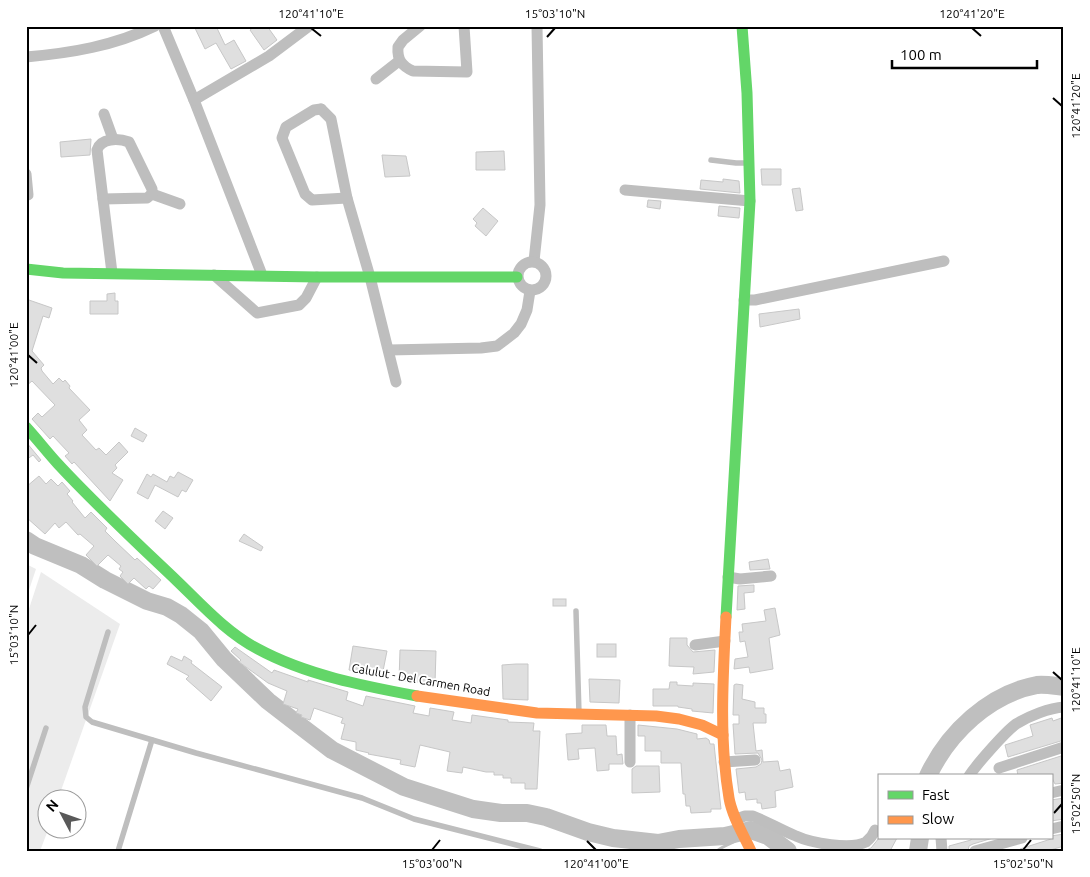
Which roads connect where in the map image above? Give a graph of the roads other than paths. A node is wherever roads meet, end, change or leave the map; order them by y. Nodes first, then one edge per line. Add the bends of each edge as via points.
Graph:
1 (155, 26) edge
2 (163, 26) edge
3 (309, 26) edge
4 (420, 26) edge
5 (464, 26) edge
6 (537, 26) edge
7 (742, 26) edge
8 (26, 57) edge
9 (399, 61) junction
10 (376, 79) dead end
11 (194, 100) junction
12 (104, 114) dead end
13 (113, 139) junction
14 (710, 160) dead end
15 (749, 162) junction
16 (26, 174) edge
17 (625, 190) dead end
18 (152, 194) junction
19 (26, 195) edge
20 (347, 198) junction
21 (103, 199) junction
22 (750, 201) junction
23 (180, 204) dead end
24 (534, 261) junction
25 (944, 261) dead end
26 (26, 268) edge
27 (112, 273) junction
28 (214, 275) junction
29 (262, 275) junction
30 (317, 276) junction
31 (370, 276) junction
32 (517, 276) junction
33 (530, 291) junction
34 (744, 300) junction
35 (389, 350) junction
36 (396, 382) dead end
37 (26, 427) edge
38 (770, 576) dead end
39 (728, 577) junction
40 (576, 611) dead end
41 (108, 632) dead end
42 (725, 641) junction
43 (695, 645) dead end
44 (1064, 707) edge
45 (579, 714) junction
46 (630, 716) junction
47 (46, 728) dead end
48 (722, 735) junction
49 (152, 740) junction
50 (1064, 747) edge
51 (990, 752) junction
52 (756, 760) dead end
53 (630, 762) dead end
54 (724, 762) junction
55 (1000, 772) edge
56 (971, 774) edge
57 (26, 788) edge
58 (737, 821) junction
59 (876, 830) dead end
60 (1017, 842) edge
61 (749, 848) edge
62 (118, 851) edge
63 (540, 851) edge
64 (975, 851) edge

1 - 8 street via 78,52
2 - 11 street
3 - 11 street via 269,56
4 - 9 street via 398,47
5 - 9 street via 467,72 414,71
6 - 24 street via 540,205
7 - 15 main road
9 - 10 street
11 - 29 street
12 - 13 street
13 - 18 street via 126,140 131,144
13 - 21 street via 103,142 97,150
14 - 15 lane
15 - 22 main road
16 - 19 street
17 - 22 street
18 - 21 street via 147,198
18 - 23 street
20 - 20 street via 308,198 282,138 286,127 321,103 331,119
20 - 31 street
21 - 27 street
22 - 34 main road
24 - 32 street via 519,268
24 - 33 street via 546,270 547,278 538,290
25 - 34 street
26 - 27 main road via 63,273
27 - 28 main road
28 - 29 main road
28 - 30 street via 257,313 299,305
29 - 30 main road
30 - 31 main road
31 - 32 main road
31 - 35 street
32 - 33 street via 519,283
33 - 35 street via 521,324 498,346
34 - 39 main road
35 - 36 street
37 - 45 main road, Calulut - Del Carmen Road via 63,470 157,564 235,633 266,653 365,686 494,708
38 - 39 street
39 - 42 main road
40 - 45 lane
41 - 49 lane via 85,707 86,717 92,722
42 - 43 street
42 - 48 main road
44 - 51 street via 1015,724
45 - 46 main road, Calulut - Del Carmen Road
46 - 48 main road, Calulut - Del Carmen Road via 694,723
46 - 53 street
47 - 57 lane
48 - 54 main road
49 - 62 lane
49 - 63 lane via 362,798 414,819
50 - 55 street
51 - 55 street
51 - 56 street
52 - 54 street
54 - 58 main road via 728,794
58 - 59 street via 753,816 805,840 833,844 866,842
58 - 61 main road
60 - 64 street

